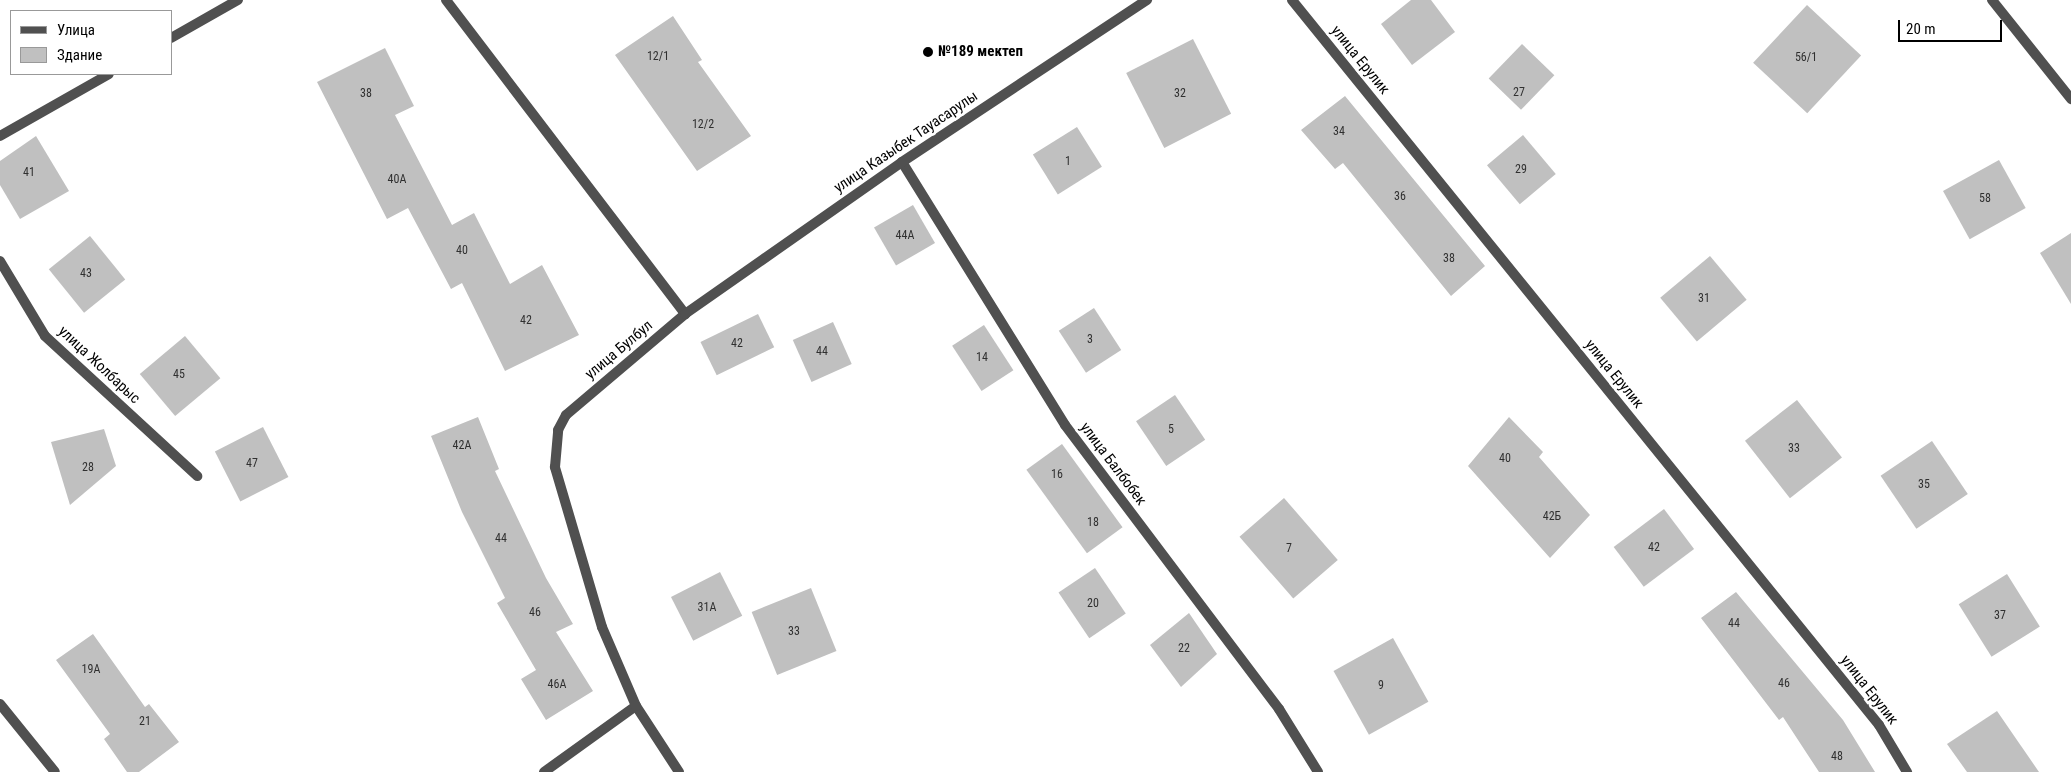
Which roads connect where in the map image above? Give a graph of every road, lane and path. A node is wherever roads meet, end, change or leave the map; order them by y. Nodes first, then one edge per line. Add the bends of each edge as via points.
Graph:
1 (238, 0) edge
2 (446, 0) edge
3 (1146, 0) edge
4 (1292, 0) edge
5 (1992, 0) edge
6 (172, 37) edge
7 (107, 75) edge
8 (2071, 99) edge
9 (0, 136) edge
10 (902, 162) junction
11 (0, 261) edge
12 (685, 314) junction
13 (197, 476) dead end
14 (0, 704) edge
15 (636, 706) junction
16 (56, 772) edge
17 (544, 772) edge
18 (679, 772) edge
19 (1318, 772) edge
20 (1907, 772) edge

1 - 6 street
2 - 12 street
3 - 10 street, улица Казыбек Тауасарулы
4 - 20 street, улица Ерулик via 1880,725
5 - 8 street
7 - 9 street
10 - 12 street, улица Казыбек Тауасарулы
10 - 19 street, улица Балбобек via 1064,425 1279,709
11 - 13 street, улица Жолбарыс via 45,336
12 - 15 street, улица Булбул via 566,415 558,430 555,467 602,627
14 - 16 street
15 - 17 street
15 - 18 street, улица Булбул

